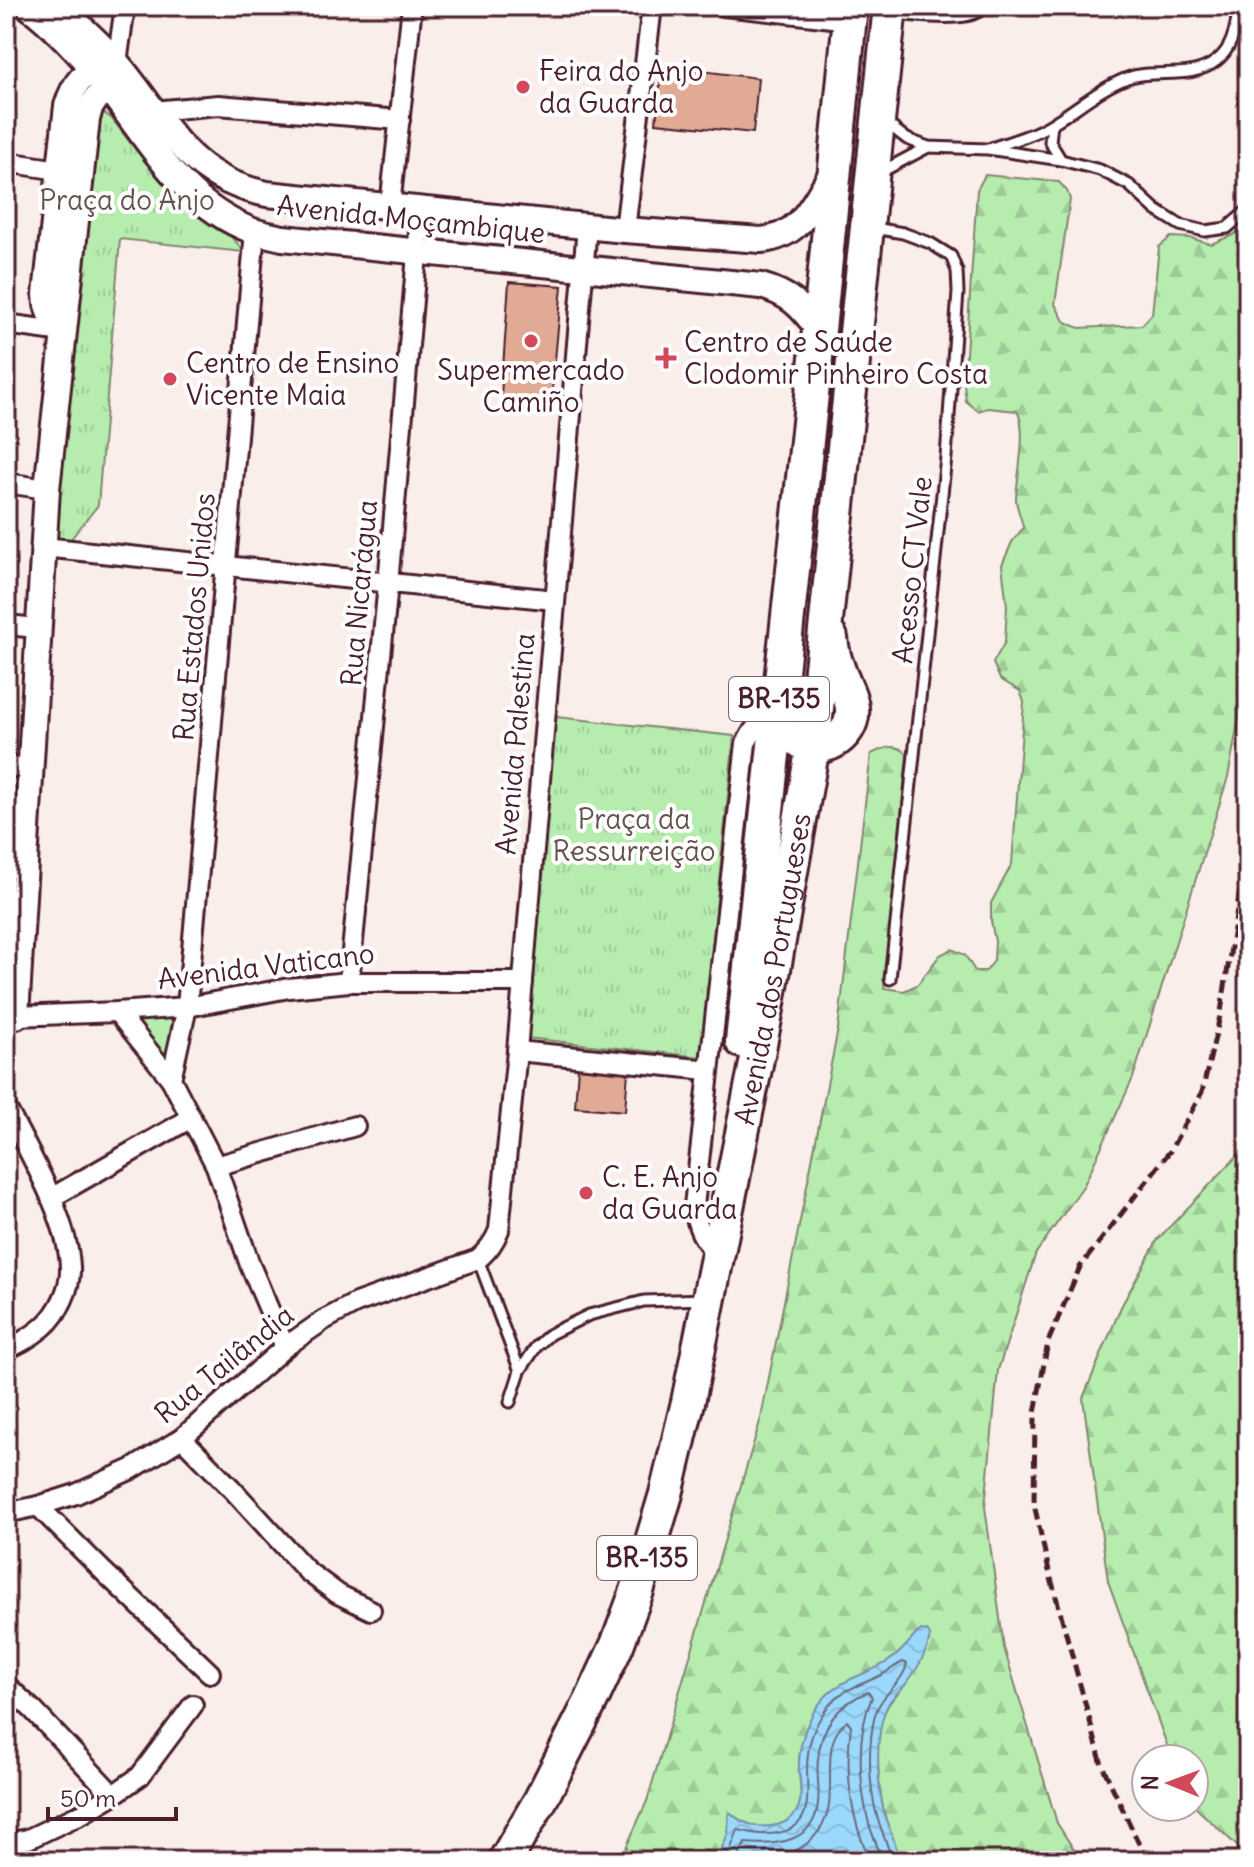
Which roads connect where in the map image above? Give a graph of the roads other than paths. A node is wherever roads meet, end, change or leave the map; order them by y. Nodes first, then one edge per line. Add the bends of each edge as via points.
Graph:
1 (28, 6) edge
2 (58, 6) edge
3 (125, 6) edge
4 (412, 6) edge
5 (652, 6) edge
6 (724, 6) edge
7 (985, 6) edge
8 (1238, 6) edge
9 (802, 10) edge
10 (890, 10) edge
11 (851, 13) edge
12 (117, 63) junction
13 (99, 77) junction
14 (153, 111) junction
15 (878, 116) junction
16 (400, 120) junction
17 (1052, 124) junction
18 (928, 147) junction
19 (988, 149) junction
20 (1061, 160) junction
21 (6, 162) edge
22 (836, 166) junction
23 (59, 170) junction
24 (872, 176) junction
25 (390, 206) junction
26 (421, 209) junction
27 (1248, 210) edge
28 (587, 226) junction
29 (867, 227) junction
30 (625, 230) junction
31 (255, 231) junction
32 (418, 251) junction
33 (583, 267) junction
34 (6, 324) edge
35 (819, 330) junction
36 (63, 332) junction
37 (6, 483) edge
38 (47, 489) junction
39 (43, 547) junction
40 (227, 565) junction
41 (793, 573) junction
42 (388, 584) junction
43 (555, 600) junction
44 (6, 625) edge
45 (38, 628) junction
46 (778, 704) junction
47 (813, 746) junction
48 (18, 768) edge
49 (890, 979) dead end
50 (349, 982) junction
51 (523, 982) junction
52 (187, 1007) junction
53 (117, 1012) junction
54 (11, 1016) edge
55 (517, 1051) junction
56 (708, 1070) junction
57 (171, 1079) junction
58 (6, 1107) edge
59 (191, 1118) junction
60 (355, 1126) dead end
61 (216, 1166) junction
62 (51, 1198) junction
63 (719, 1243) junction
64 (478, 1259) junction
65 (708, 1298) junction
66 (285, 1347) junction
67 (6, 1349) edge
68 (520, 1371) junction
69 (510, 1402) dead end
70 (182, 1438) junction
71 (38, 1506) junction
72 (6, 1513) edge
73 (371, 1610) dead end
74 (210, 1673) dead end
75 (6, 1685) edge
76 (193, 1705) dead end
77 (113, 1795) junction
78 (6, 1843) edge
79 (505, 1861) edge

1 - 13 main road, Avenida Moçambique
2 - 12 main road, Avenida Moçambique
3 - 12 street
4 - 16 street
5 - 30 street
6 - 9 street
7 - 10 lane via 966,18
8 - 17 lane via 1229,47 1216,62 1194,71 1130,77 1096,92
9 - 11 street
10 - 15 highway
11 - 22 highway, Avenida dos Portugueses / BR-135
12 - 13 main road, Avenida Vaticano
12 - 14 main road, Avenida Moçambique
13 - 23 main road, Avenida Vaticano via 72,90
13 - 31 main road, Avenida Moçambique via 174,176 214,210
13 - 36 main road, Avenida Vaticano via 87,119
14 - 16 street via 218,105
14 - 25 main road, Avenida Moçambique via 199,165 246,190
15 - 18 lane via 907,139
15 - 24 highway
16 - 25 street
17 - 19 lane
17 - 20 lane via 1050,142
18 - 19 lane
18 - 24 lane
19 - 20 lane
20 - 27 lane via 1100,170 1129,185 1180,225 1205,231 1227,228
21 - 23 street
22 - 30 main road, Avenida Moçambique via 805,216 780,237 754,240
22 - 35 highway, Avenida dos Portugueses / BR-135
23 - 36 main road, Avenida Vaticano via 46,294 50,318
24 - 29 highway
25 - 26 main road, Avenida Moçambique
26 - 28 main road, Avenida Moçambique
26 - 32 street, Rua Nicarágua
28 - 30 main road, Avenida Moçambique
28 - 33 street, Avenida Palestina
29 - 47 highway via 827,609 852,718 843,736
29 - 49 lane, Acesso CT Vale via 903,233 951,256 958,292 946,457
31 - 32 main road, Avenida Moçambique
31 - 40 street, Rua Estados Unidos
32 - 33 main road, Avenida Moçambique
32 - 42 street, Rua Nicarágua
33 - 35 main road, Avenida Moçambique via 761,286 792,299
33 - 43 street, Avenida Palestina
34 - 36 street
35 - 41 highway, Avenida dos Portugueses / BR-135
36 - 38 main road, Avenida Vaticano
37 - 38 street
38 - 39 main road, Avenida Vaticano
39 - 40 street
39 - 45 main road, Avenida Vaticano
40 - 42 street
40 - 52 street, Rua Estados Unidos
41 - 46 highway, Avenida dos Portugueses / BR-135
41 - 47 highway via 796,629 786,717 798,741
42 - 43 street
42 - 50 street, Rua Nicarágua
43 - 51 street, Avenida Palestina
44 - 45 street
45 - 48 main road, Avenida Vaticano
46 - 56 street via 746,743
46 - 63 highway, Avenida dos Portugueses / BR-135
47 - 63 highway, Avenida dos Portugueses / BR-135
48 - 54 main road, Avenida Vaticano
50 - 51 street, Avenida Vaticano
50 - 52 street, Avenida Vaticano
51 - 55 street, Avenida Palestina
52 - 53 street, Avenida Vaticano
52 - 57 street, Rua Estados Unidos
53 - 54 street, Avenida Vaticano
53 - 57 street
55 - 56 street
55 - 64 street, Avenida Palestina via 499,1230
56 - 63 street via 694,1206 702,1238
57 - 59 street
58 - 62 street
59 - 61 street
59 - 62 street
60 - 61 street
61 - 66 street
62 - 67 street via 70,1269 63,1299 32,1336
63 - 65 highway, BR-135
64 - 66 street, Rua Tailândia via 356,1303
64 - 68 lane
65 - 68 lane via 644,1301 589,1315 550,1334
65 - 79 highway, BR-135 via 666,1494 637,1591 592,1699
66 - 70 street, Rua Tailândia
68 - 69 lane
70 - 71 street, Rua Tailândia via 132,1469
70 - 73 street via 307,1571
71 - 72 street, Rua Tailândia
71 - 74 street
75 - 77 street
76 - 77 street via 140,1776
77 - 78 street via 28,1839

